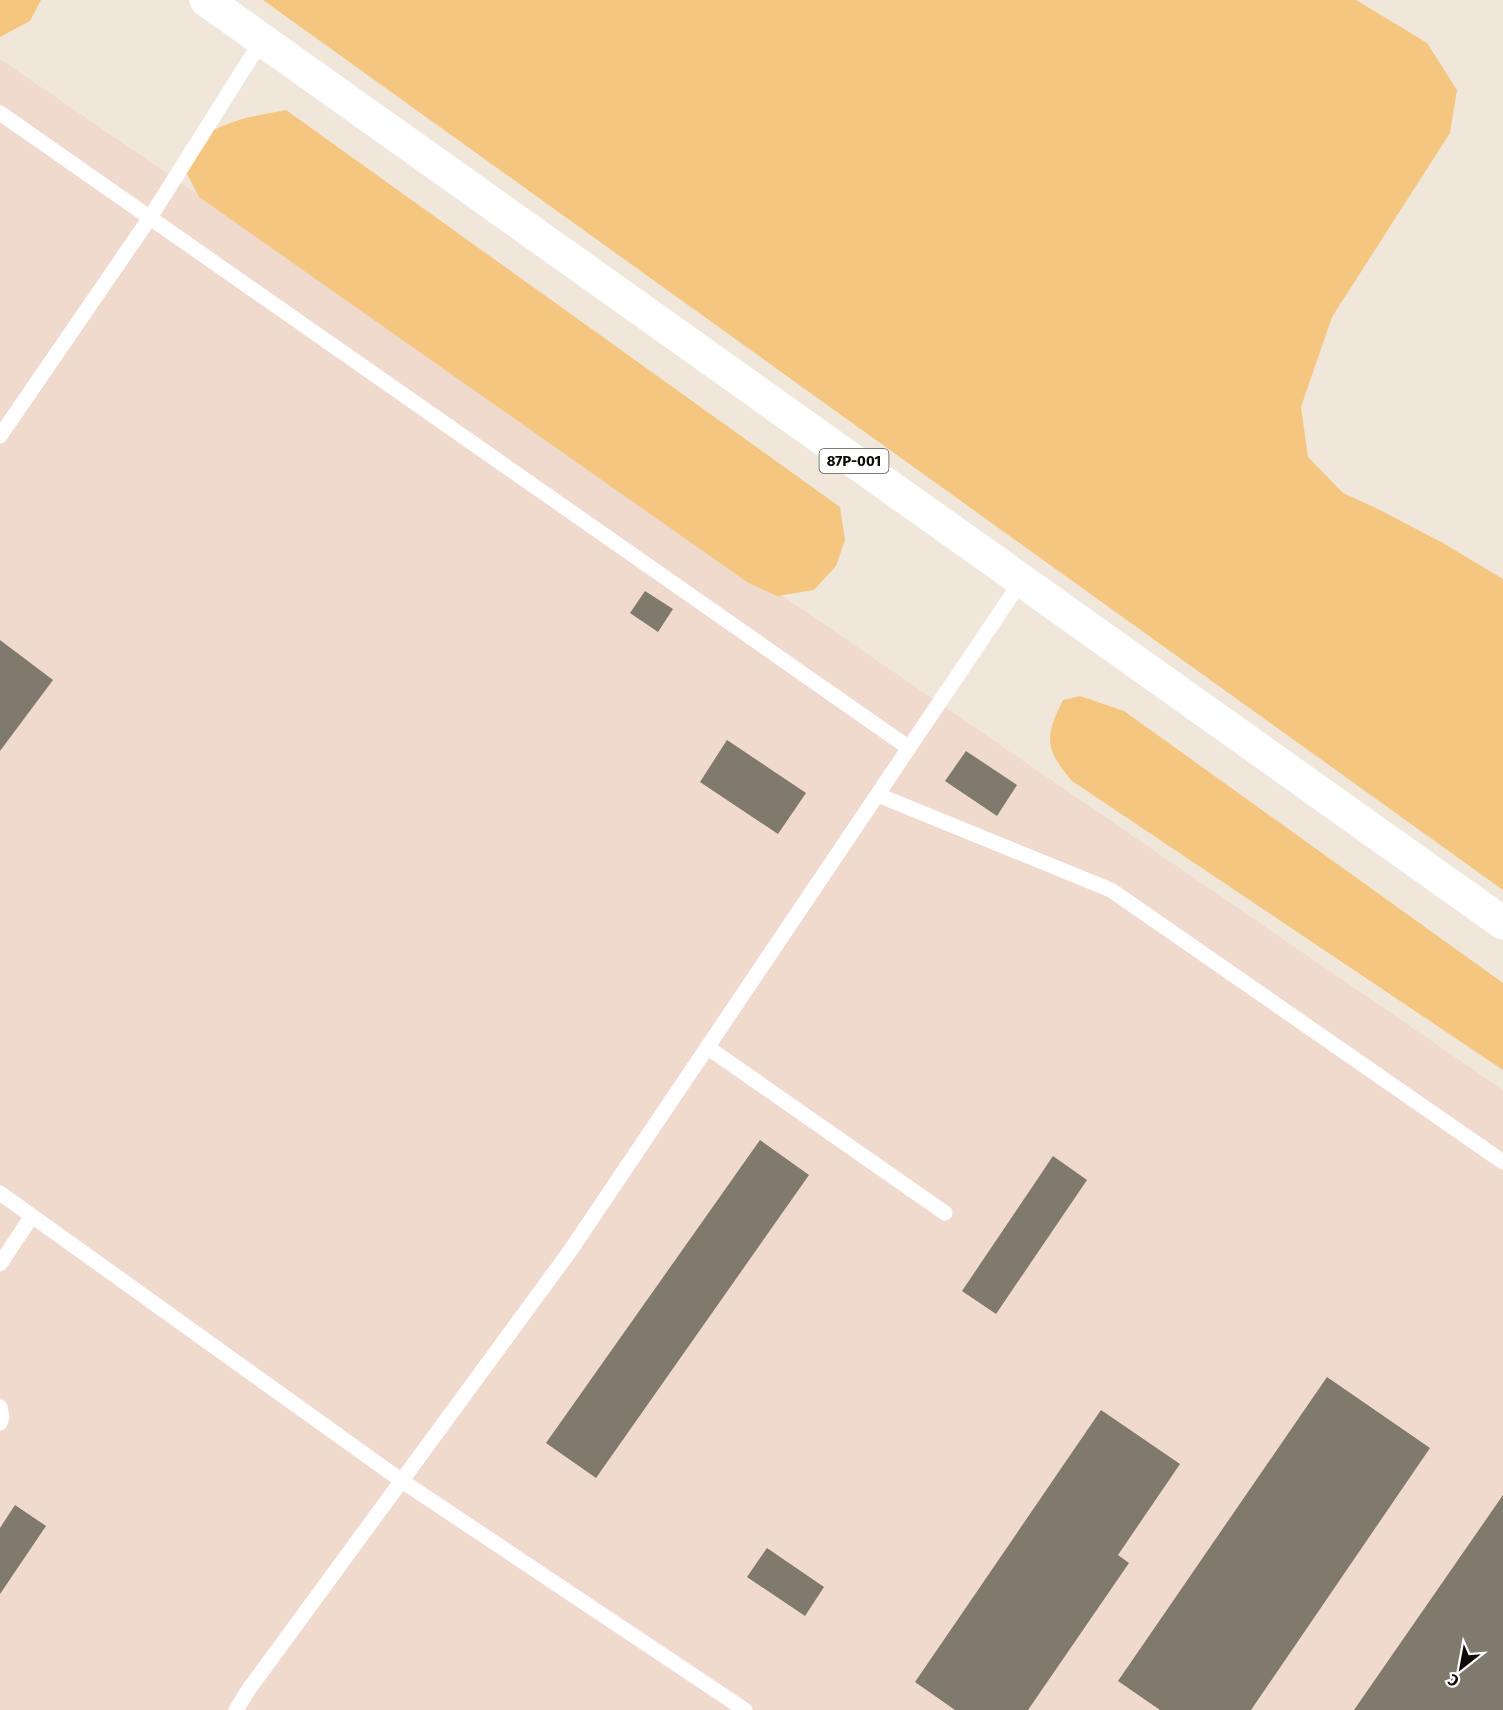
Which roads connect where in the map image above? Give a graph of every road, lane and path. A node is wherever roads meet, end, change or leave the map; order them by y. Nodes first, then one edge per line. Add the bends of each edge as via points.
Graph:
1 (206, 0) edge
2 (262, 40) junction
3 (0, 113) edge
4 (149, 219) junction
5 (0, 436) edge
6 (1022, 580) junction
7 (909, 748) junction
8 (878, 795) junction
9 (1503, 923) edge
10 (707, 1047) junction
11 (1503, 1162) edge
12 (0, 1193) edge
13 (945, 1214) dead end
14 (32, 1216) junction
15 (0, 1264) edge
16 (0, 1407) edge
17 (0, 1423) edge
18 (402, 1481) junction
19 (236, 1710) edge
20 (745, 1710) edge

1 - 2 main road, 87Р-001
2 - 4 lane
2 - 6 main road, 87Р-001
3 - 4 lane
4 - 5 lane
4 - 7 lane
6 - 7 lane
6 - 9 main road, 87Р-001
7 - 8 lane
8 - 10 lane
8 - 11 lane via 1111,890
10 - 13 lane
10 - 18 lane via 570,1251
12 - 14 lane
14 - 15 lane
14 - 18 lane
16 - 17 lane
18 - 19 lane
18 - 20 lane

